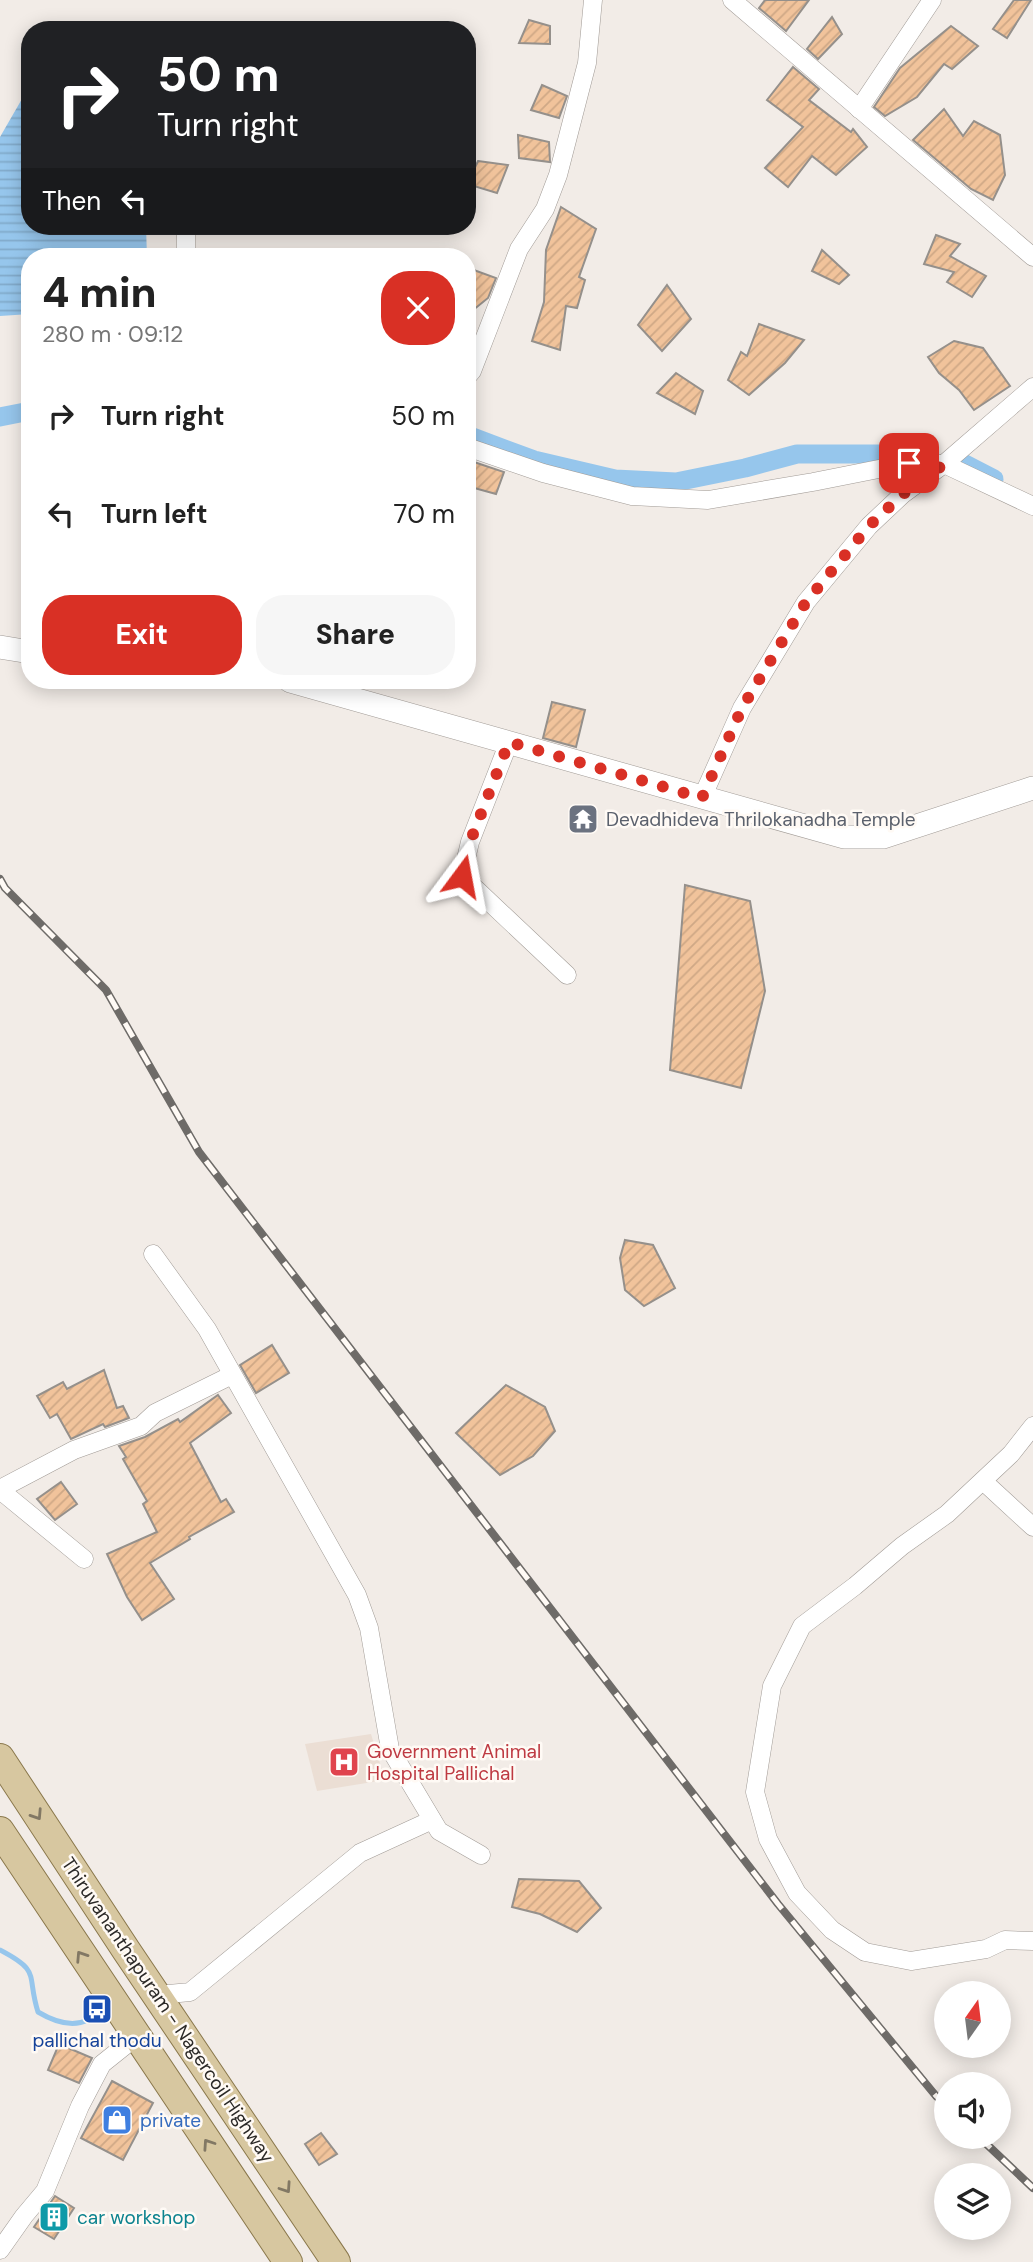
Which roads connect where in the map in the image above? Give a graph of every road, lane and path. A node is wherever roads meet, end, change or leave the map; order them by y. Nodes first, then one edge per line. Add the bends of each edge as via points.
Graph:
1 (593, 0) edge
2 (732, 0) edge
3 (932, 0) edge
4 (859, 109) junction
5 (1033, 257) edge
6 (476, 355) edge
7 (1033, 387) edge
8 (476, 450) edge
9 (944, 464) junction
10 (1033, 506) edge
11 (0, 647) edge
12 (21, 650) edge
13 (319, 689) edge
14 (509, 742) junction
15 (1033, 788) edge
16 (702, 798) junction
17 (567, 975) dead end
18 (153, 1254) dead end
19 (232, 1375) junction
20 (1033, 1426) edge
21 (983, 1481) junction
22 (0, 1490) edge
23 (1033, 1527) edge
24 (84, 1559) dead end
25 (0, 1758) edge
26 (432, 1820) junction
27 (0, 1831) edge
28 (481, 1855) dead end
29 (1033, 1941) edge
30 (158, 1995) junction
31 (137, 2036) junction
32 (0, 2250) edge
33 (288, 2262) edge
34 (336, 2262) edge

1 - 6 street via 587,63 558,175 545,209 519,249
2 - 4 street
3 - 4 street
4 - 5 street
7 - 9 street
8 - 9 street via 632,496 708,500 909,463
9 - 10 street
9 - 16 street via 869,526 806,602 742,708
11 - 12 street
13 - 14 street
14 - 16 street
14 - 17 street via 470,842 462,876
15 - 16 street via 883,837 844,837
18 - 19 street via 207,1329
19 - 22 street via 155,1413 141,1426 74,1450
19 - 26 street via 357,1595 369,1628 390,1749
20 - 21 street
21 - 23 street
21 - 29 street via 802,1626 772,1686 755,1792 768,1839 797,1893 832,1930 865,1952 911,1961 986,1949 1005,1940
22 - 24 street
25 -> 30 main road, Thiruvananthapuram - Nagercoil Highway
26 - 28 street via 439,1831
26 - 30 street via 360,1853 190,1992
31 -> 27 main road, Thiruvananthapuram - Nagercoil Highway
30 -> 34 main road, Thiruvananthapuram - Nagercoil Highway
31 - 32 street via 102,2064 45,2191
33 -> 31 main road, Thiruvananthapuram - Nagercoil Highway

